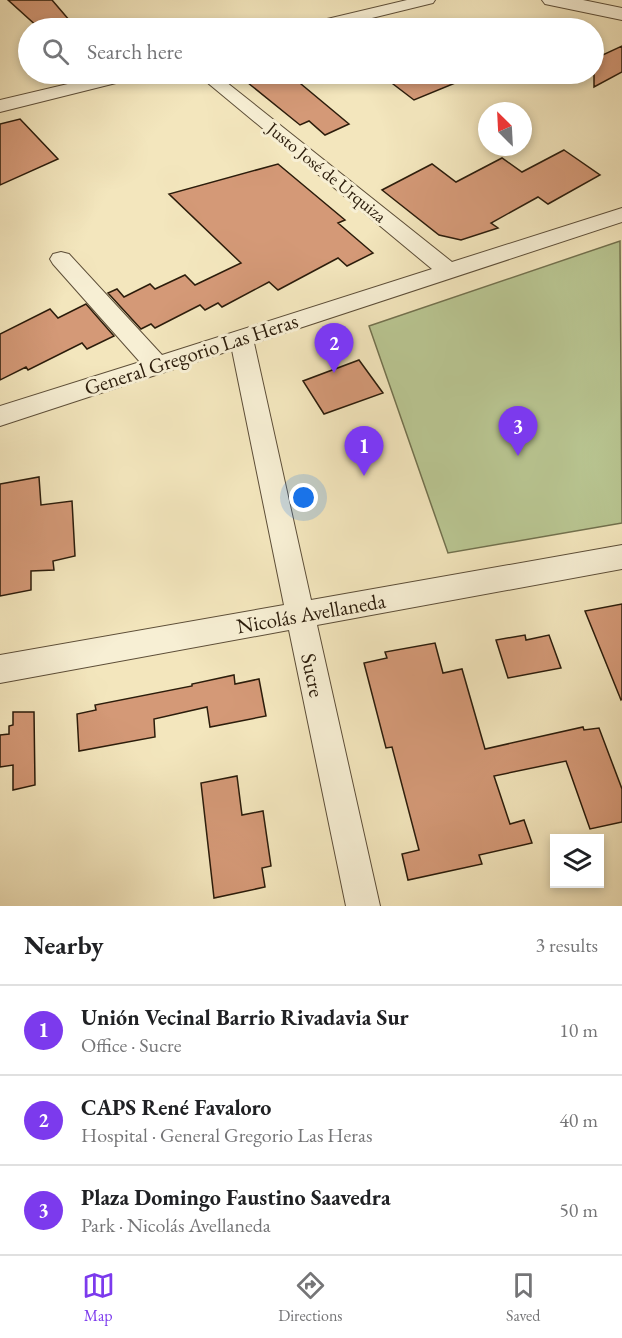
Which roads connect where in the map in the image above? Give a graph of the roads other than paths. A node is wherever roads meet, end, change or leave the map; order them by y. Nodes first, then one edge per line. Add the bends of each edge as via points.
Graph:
1 (427, 0) edge
2 (552, 0) edge
3 (622, 14) edge
4 (353, 18) edge
5 (89, 84) edge
6 (218, 84) edge
7 (0, 106) edge
8 (622, 215) edge
9 (61, 259) dead end
10 (449, 271) junction
11 (241, 338) junction
12 (157, 365) junction
13 (0, 416) edge
14 (622, 557) edge
15 (300, 615) junction
16 (0, 669) edge
17 (363, 906) edge

1 - 4 street
2 - 3 street
5 - 7 street
6 - 10 street, Justo José de Urquiza
8 - 10 street, General Gregorio Las Heras
9 - 12 street
10 - 11 street, General Gregorio Las Heras
11 - 12 street, General Gregorio Las Heras
11 - 15 street, Sucre
12 - 13 street, General Gregorio Las Heras
14 - 15 street, Nicolás Avellaneda
15 - 16 street, Nicolás Avellaneda
15 - 17 street, Sucre

